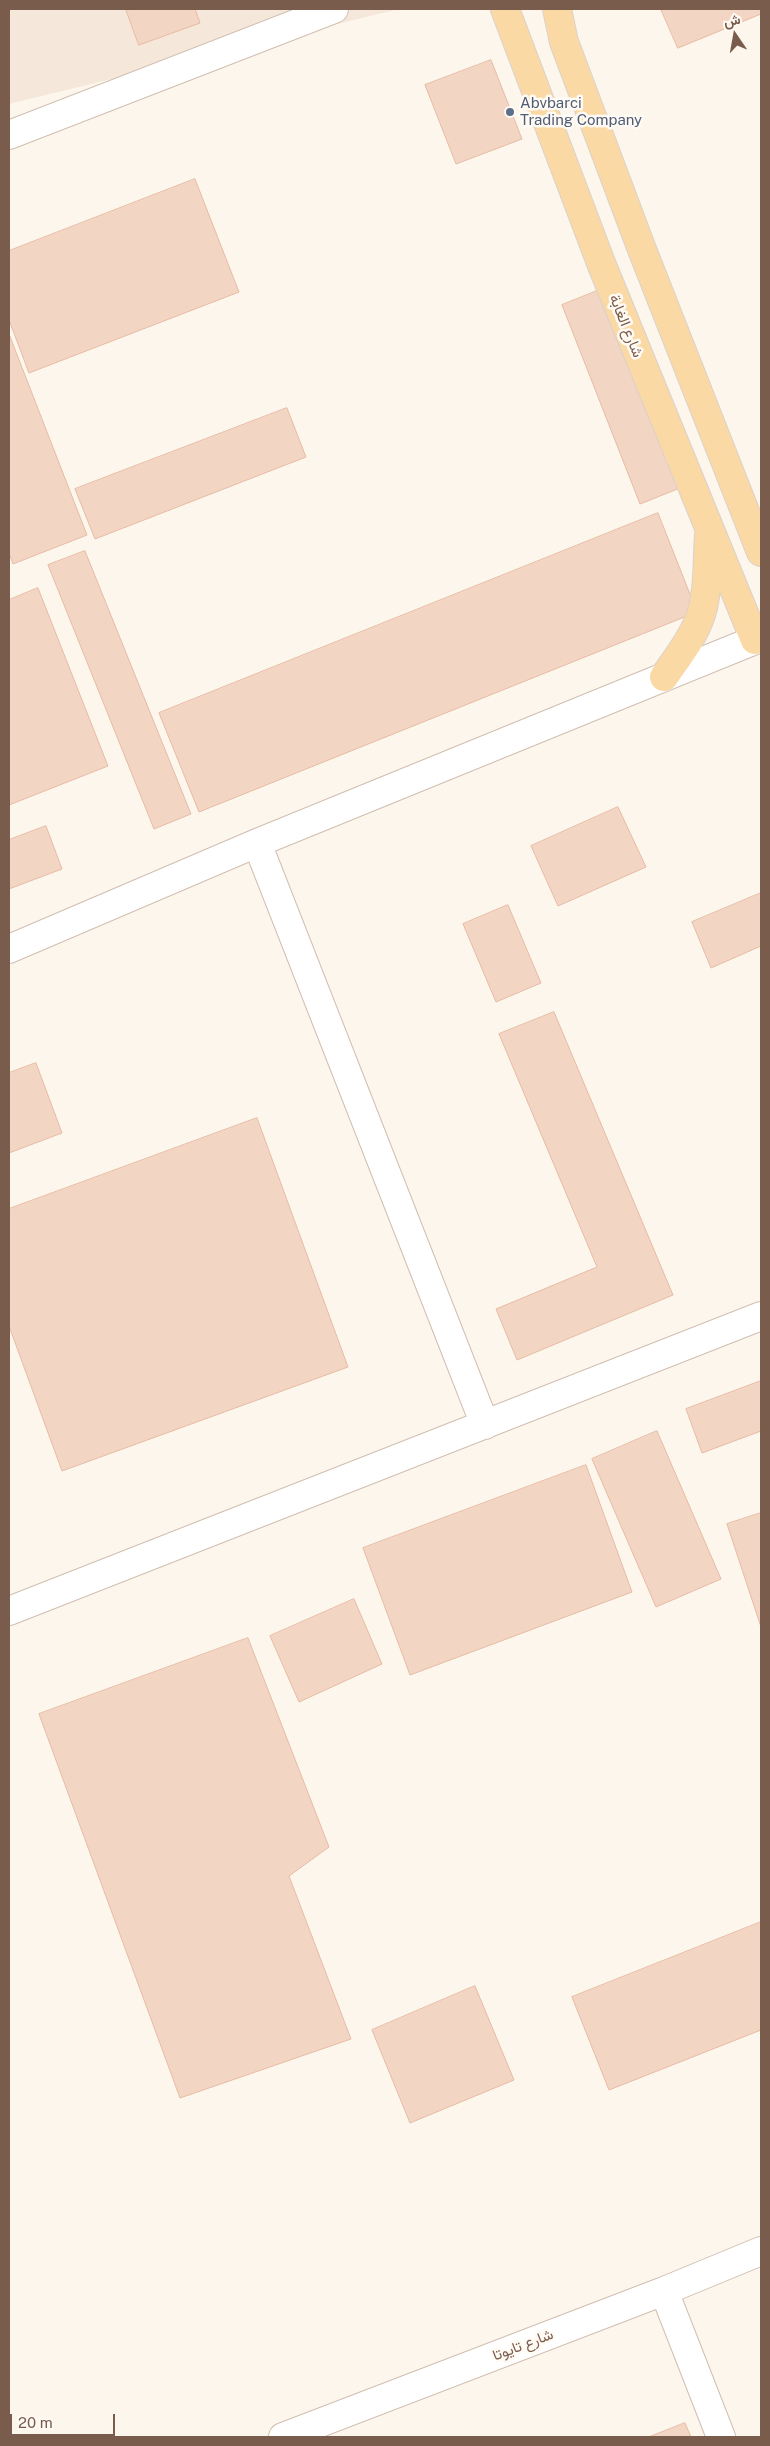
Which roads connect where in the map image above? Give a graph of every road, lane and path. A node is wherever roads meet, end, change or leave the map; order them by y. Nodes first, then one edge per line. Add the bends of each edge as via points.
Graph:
1 (334, 9) edge
2 (505, 9) edge
3 (557, 9) edge
4 (9, 135) edge
5 (641, 246) junction
6 (601, 263) junction
7 (710, 531) junction
8 (761, 552) edge
9 (758, 639) edge
10 (664, 677) junction
11 (257, 843) junction
12 (9, 949) edge
13 (761, 1316) edge
14 (485, 1425) junction
15 (9, 1611) edge
16 (761, 2251) edge
17 (664, 2291) junction
18 (284, 2437) edge
19 (721, 2437) edge

1 - 4 street
2 - 6 main road, شارع الغابة
3 - 5 main road via 564,42
5 - 6 main road
5 - 8 main road
6 - 7 main road, شارع الغابة
7 - 9 main road, شارع الغابة
7 - 10 main road via 699,621
9 - 10 street
10 - 11 street
11 - 12 street
11 - 14 street
13 - 14 street
14 - 15 street
16 - 17 street, شارع تايوتا
17 - 18 street, شارع تايوتا
17 - 19 street

